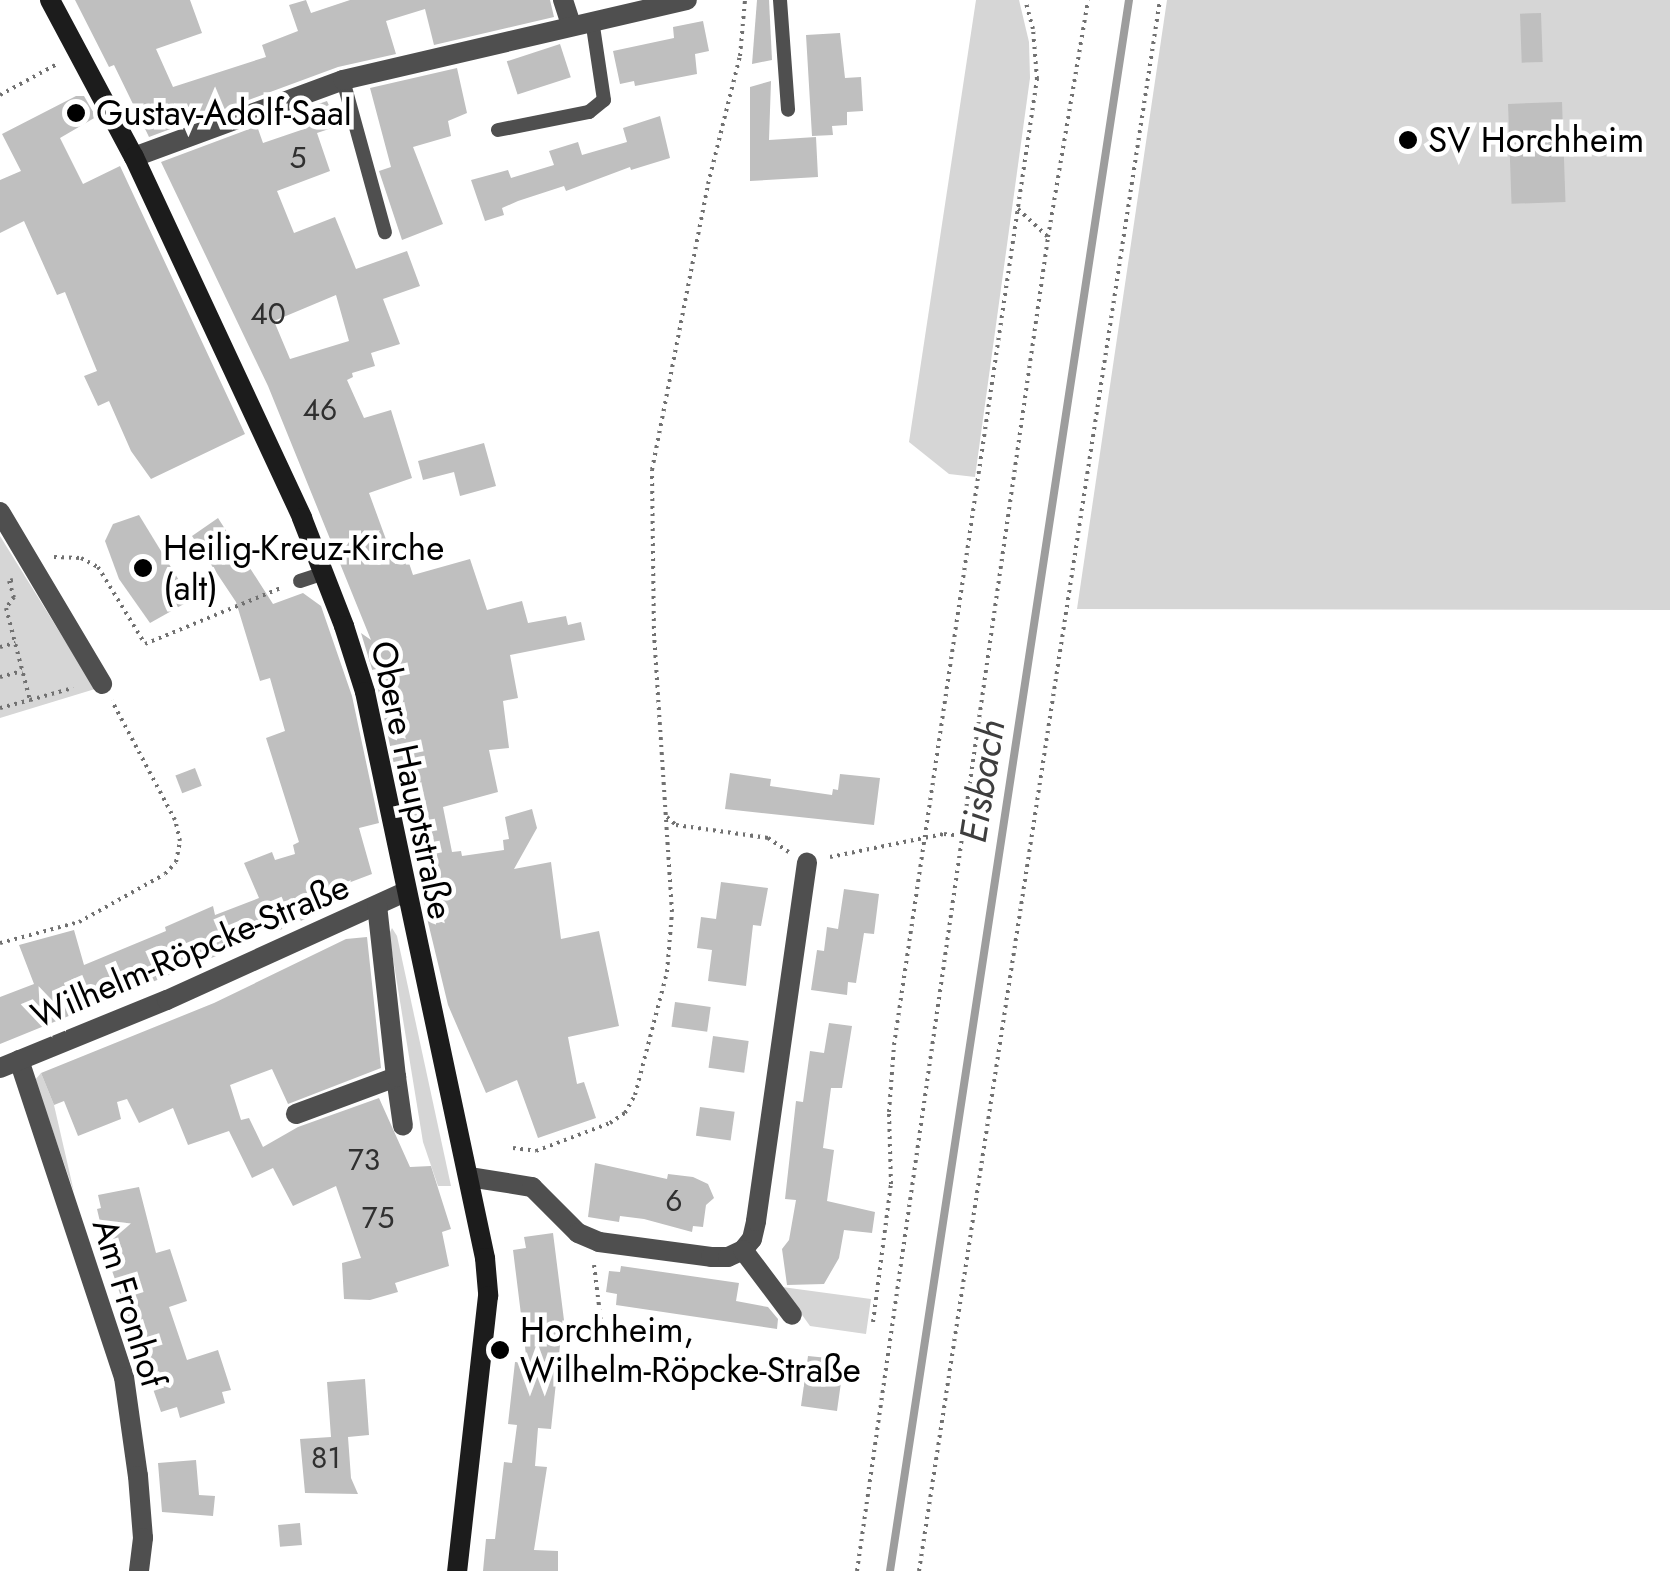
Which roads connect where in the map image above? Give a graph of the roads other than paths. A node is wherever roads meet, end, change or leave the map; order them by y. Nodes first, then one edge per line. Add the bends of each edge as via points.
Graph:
1 (50, 0) edge
2 (564, 0) edge
3 (687, 0) edge
4 (780, 0) edge
5 (581, 22) junction
6 (343, 80) junction
7 (788, 110) dead end
8 (498, 130) dead end
9 (134, 158) junction
10 (385, 232) dead end
11 (0, 512) edge
12 (325, 573) junction
13 (300, 581) road end
14 (102, 684) road end
15 (806, 863) road end
16 (406, 892) junction
17 (377, 906) junction
18 (10, 1064) edge
19 (396, 1077) junction
20 (296, 1114) dead end
21 (403, 1126) dead end
22 (469, 1178) junction
23 (744, 1250) junction
24 (792, 1315) dead end
25 (140, 1571) edge
26 (457, 1571) edge

1 - 9 main road, Obere Hauptstraße
2 - 5 street
3 - 5 street
4 - 7 lane
5 - 6 street
5 - 8 lane via 604,100 589,112
6 - 9 street
6 - 10 lane
9 - 12 main road, Obere Hauptstraße
11 - 14 street
12 - 13 lane
12 - 16 main road, Obere Hauptstraße via 369,710
15 - 23 street via 756,1221
16 - 17 street, Wilhelm-Röpcke-Straße
16 - 22 main road, Obere Hauptstraße
17 - 18 street, Wilhelm-Röpcke-Straße
17 - 19 street, Obere Hauptstraße
18 - 25 street, Am Fronhof via 124,1377 138,1476
19 - 20 street
19 - 21 street, Obere Hauptstraße
22 - 23 street via 532,1187 591,1239 712,1257
22 - 26 main road, Obere Hauptstraße via 488,1296
23 - 24 street

